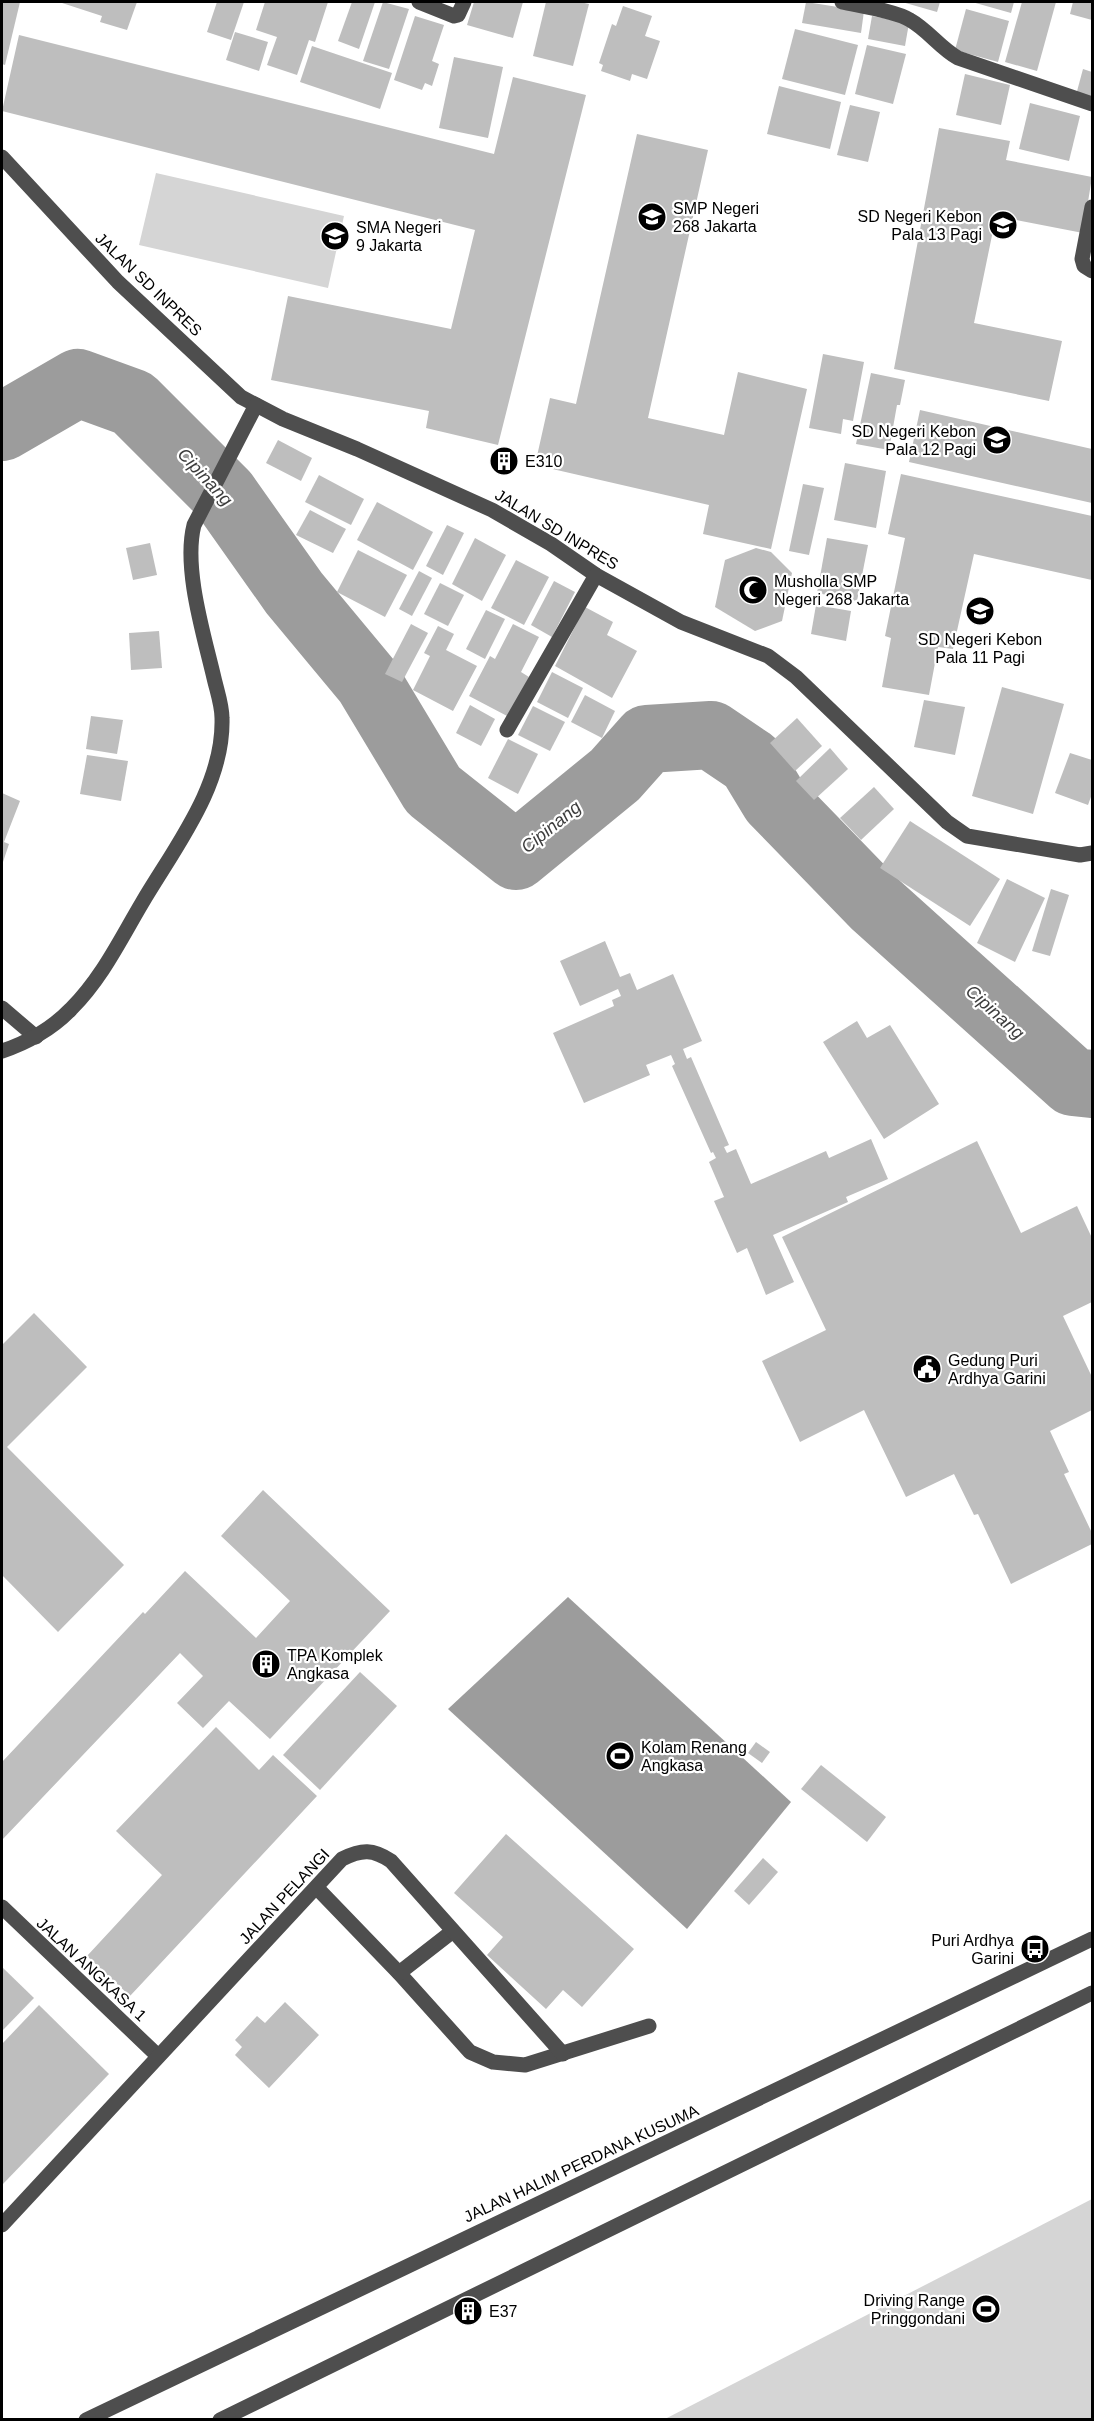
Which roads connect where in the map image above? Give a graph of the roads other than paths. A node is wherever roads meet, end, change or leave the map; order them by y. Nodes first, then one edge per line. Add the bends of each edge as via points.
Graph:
1 (419, 2) edge
2 (464, 2) edge
3 (842, 2) edge
4 (1092, 104) edge
5 (2, 157) edge
6 (1092, 207) edge
7 (1092, 271) edge
8 (256, 405) junction
9 (596, 575) junction
10 (507, 730) dead end
11 (1092, 852) edge
12 (2, 1008) edge
13 (36, 1037) junction
14 (2, 1051) edge
15 (317, 1888) junction
16 (2, 1907) edge
17 (453, 1931) junction
18 (1092, 1939) edge
19 (399, 1973) junction
20 (1092, 1992) edge
21 (650, 2026) dead end
22 (563, 2054) junction
23 (158, 2056) junction
24 (2, 2225) edge
25 (86, 2420) edge
26 (220, 2420) edge

1 - 2 street via 454,16
3 - 4 street via 908,18 958,58
5 - 8 street, JALAN SD INPRES via 118,282 241,397
6 - 7 street via 1082,259
8 - 9 street, JALAN SD INPRES via 474,501 551,543
8 - 13 street via 192,533 191,563 222,715 222,747 198,808 101,975 70,1010
9 - 10 street
9 - 11 street, JALAN SD INPRES via 681,622 768,656 796,677 947,822 967,836 1080,855
12 - 13 street
13 - 14 street
15 - 17 street, JALAN PELANGI via 342,1859 364,1850 378,1853 391,1861
15 - 19 street
15 - 23 street, JALAN PELANGI
16 - 23 street, JALAN ANGKASA 1
17 - 19 street
17 - 22 street, JALAN PELANGI
18 - 25 street, JALAN HALIM PERDANA KUSUMA
19 - 22 street via 470,2052 507,2065 525,2065
20 - 26 street
21 - 22 street
23 - 24 street, JALAN PELANGI

